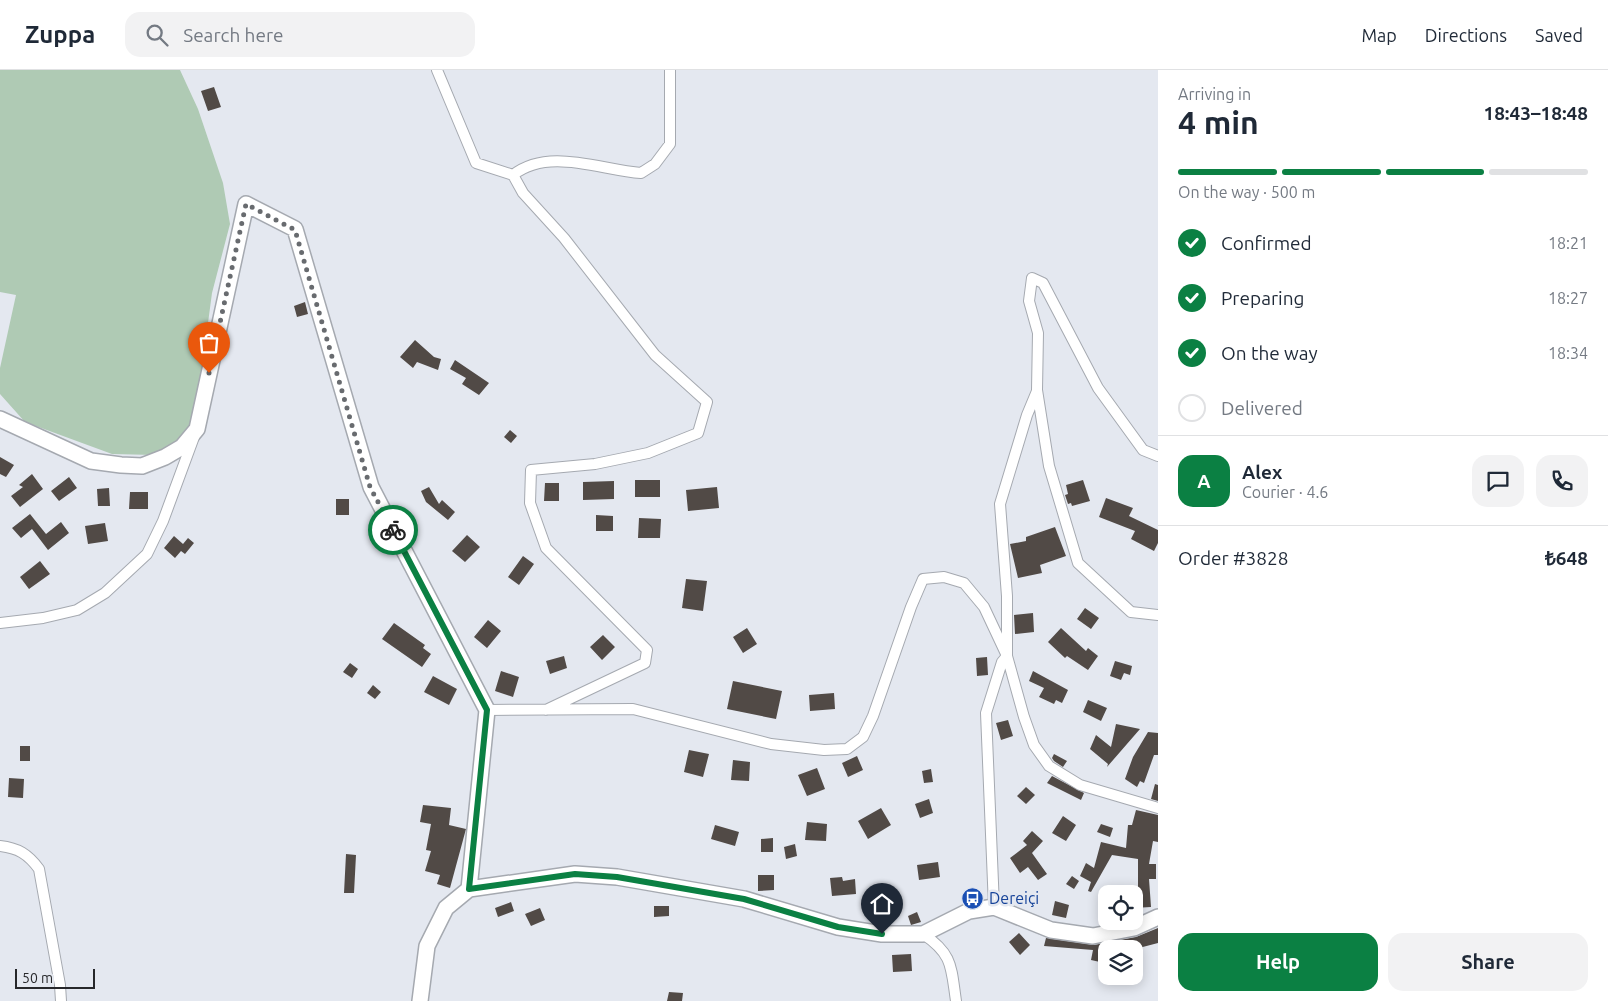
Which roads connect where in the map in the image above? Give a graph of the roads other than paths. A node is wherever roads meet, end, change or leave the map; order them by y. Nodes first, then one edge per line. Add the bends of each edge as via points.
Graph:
1 (437, 70) edge
2 (670, 70) edge
3 (513, 175) junction
4 (1037, 390) junction
5 (0, 419) edge
6 (197, 429) junction
7 (1158, 456) edge
8 (1158, 614) edge
9 (0, 624) edge
10 (1007, 656) junction
11 (487, 710) junction
12 (546, 710) junction
13 (1158, 808) edge
14 (0, 846) edge
15 (469, 889) junction
16 (994, 907) junction
17 (1158, 917) edge
18 (923, 934) junction
19 (61, 1001) edge
20 (420, 1001) edge
21 (956, 1001) edge

1 - 3 street via 476,163
2 - 3 street via 670,144 655,164 641,173 551,160 523,168
3 - 12 street via 523,192 564,238 655,355 707,402 698,432 648,453 595,464 530,470 530,503 546,548 647,650 645,663
4 - 7 street via 1038,332 1029,301 1032,278 1043,283 1098,388 1143,450
4 - 8 street via 1049,466 1078,563 1131,612
4 - 10 street via 1026,415 1000,504 1007,596
5 - 6 street via 90,461 122,465 142,466 165,457 182,447
6 - 9 street via 163,521 147,554 105,594 78,610
6 - 11 street via 246,204 295,230 370,487
10 - 12 street via 984,607 964,583 944,577 923,579 873,716 863,736 847,748 824,750 772,744 633,709
10 - 13 street via 1034,745 1048,766 1080,784
10 - 16 street via 1002,662 986,713
11 - 12 street
11 - 15 street
14 - 19 street via 20,849 39,869
15 - 18 street via 575,874 617,877 744,899 838,927 882,934
15 - 20 street via 446,908 427,946
16 - 17 street via 1051,930 1093,936 1134,928
16 - 18 street via 969,911
18 - 21 street via 941,946 951,966

